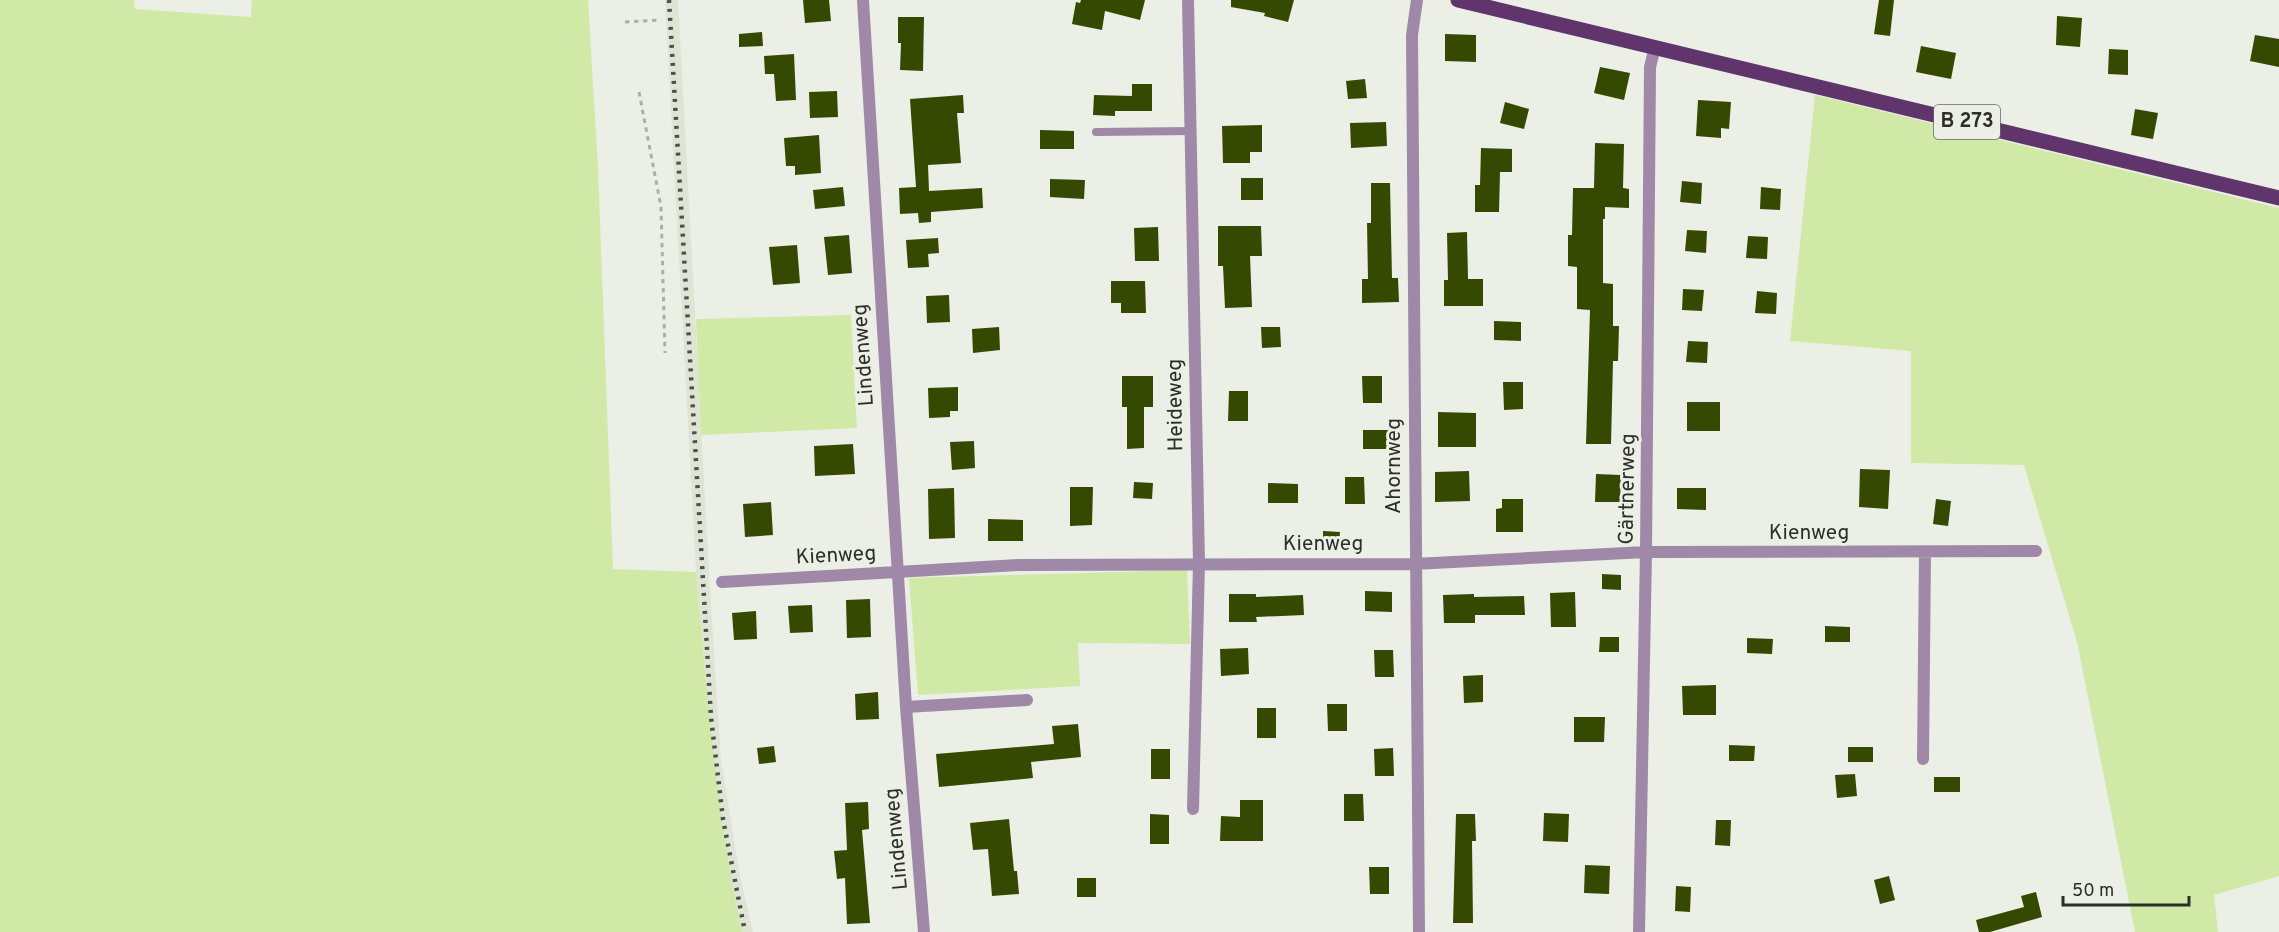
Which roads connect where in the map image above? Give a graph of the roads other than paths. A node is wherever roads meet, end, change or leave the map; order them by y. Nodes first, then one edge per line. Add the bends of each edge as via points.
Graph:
1 (863, 0) edge
2 (1188, 0) edge
3 (1417, 0) edge
4 (1458, 0) edge
5 (1655, 47) junction
6 (1190, 131) junction
7 (1096, 132) dead end
8 (2279, 198) edge
9 (2036, 551) dead end
10 (1646, 552) junction
11 (1925, 553) junction
12 (1199, 563) junction
13 (1414, 564) junction
14 (897, 572) junction
15 (722, 582) dead end
16 (1027, 700) dead end
17 (906, 707) junction
18 (1923, 759) dead end
19 (1193, 809) dead end
20 (924, 932) edge
21 (1419, 932) edge
22 (1639, 932) edge

1 - 14 street, Lindenweg
2 - 6 street, Heideweg
3 - 13 street, Ahornweg via 1412,35
4 - 5 main road, B 273
5 - 8 main road, B 273
5 - 10 street, Gärtnerweg via 1650,67
6 - 7 lane
6 - 12 street, Heideweg
9 - 11 street, Kienweg
10 - 11 street, Kienweg
10 - 13 street, Kienweg
10 - 22 street, Gärtnerweg
11 - 18 street
12 - 13 street, Kienweg
12 - 14 street, Kienweg via 1019,565
12 - 19 street, Heideweg
13 - 21 street, Ahornweg
14 - 15 street, Kienweg
14 - 17 street, Lindenweg
16 - 17 street
17 - 20 street, Lindenweg

